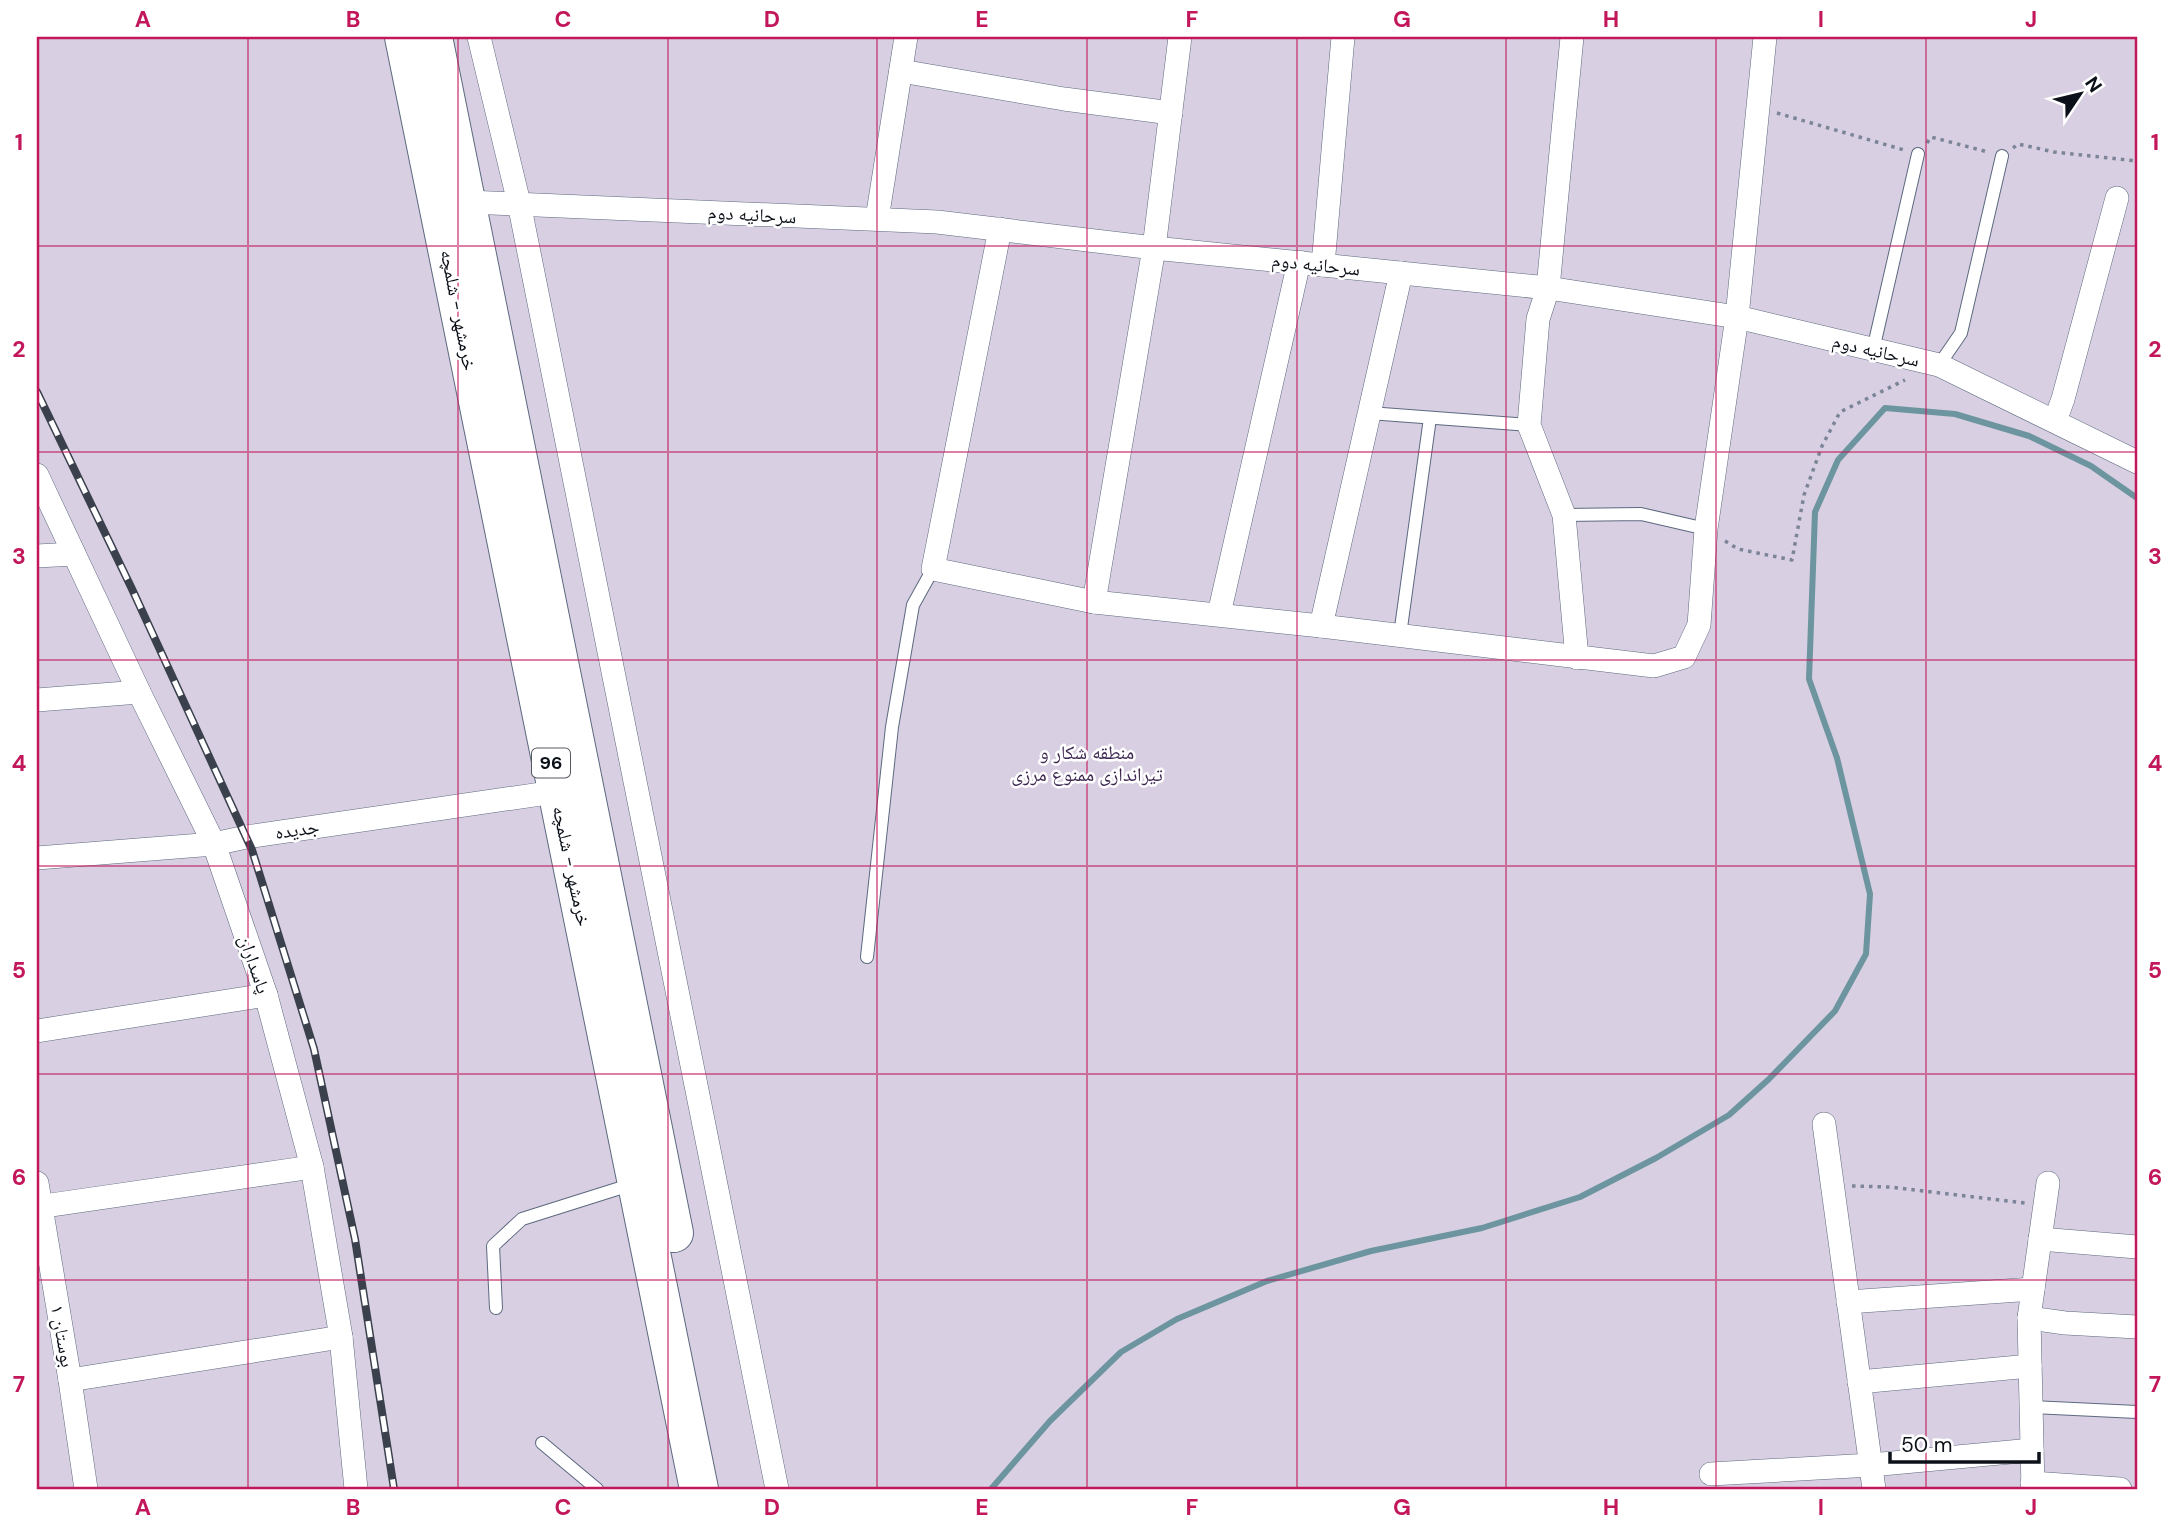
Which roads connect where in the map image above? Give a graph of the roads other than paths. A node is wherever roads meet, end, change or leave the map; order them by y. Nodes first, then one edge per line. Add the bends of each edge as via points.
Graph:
1 (404, 37) edge
2 (433, 37) edge
3 (479, 37) edge
4 (906, 37) edge
5 (1180, 37) edge
6 (1343, 37) edge
7 (1572, 37) edge
8 (1765, 37) edge
9 (901, 71) junction
10 (1171, 113) junction
11 (1918, 154) road end
12 (2002, 156) road end
13 (2117, 198) dead end
14 (467, 202) junction
15 (519, 203) junction
16 (877, 219) junction
17 (1000, 229) junction
18 (1154, 248) junction
19 (1299, 262) junction
20 (1322, 265) junction
21 (1401, 273) junction
22 (1548, 288) junction
23 (1737, 317) junction
24 (1873, 350) junction
25 (1939, 365) junction
26 (1369, 413) junction
27 (1430, 418) junction
28 (2055, 421) junction
29 (1529, 425) junction
30 (2137, 462) edge
31 (37, 475) edge
32 (1564, 515) junction
33 (1706, 529) junction
34 (74, 554) junction
35 (37, 556) edge
36 (933, 569) junction
37 (1094, 603) junction
38 (1219, 614) junction
39 (1321, 626) junction
40 (1400, 635) junction
41 (1577, 658) junction
42 (139, 692) junction
43 (37, 699) edge
44 (571, 790) junction
45 (214, 844) junction
46 (37, 858) edge
47 (867, 957) dead end
48 (266, 995) junction
49 (37, 1031) edge
50 (1824, 1124) dead end
51 (312, 1167) junction
52 (637, 1183) junction
53 (2048, 1183) dead end
54 (38, 1199) edge
55 (2040, 1239) junction
56 (2137, 1247) edge
57 (2033, 1289) junction
58 (1848, 1302) junction
59 (496, 1308) dead end
60 (2029, 1318) junction
61 (2137, 1327) edge
62 (341, 1337) junction
63 (2030, 1366) junction
64 (70, 1380) junction
65 (1859, 1382) junction
66 (2031, 1407) junction
67 (2137, 1412) edge
68 (542, 1443) dead end
69 (2032, 1450) junction
70 (1871, 1465) junction
71 (1711, 1474) dead end
72 (2033, 1486) edge
73 (86, 1489) edge
74 (356, 1489) edge
75 (597, 1489) edge
76 (699, 1489) edge
77 (725, 1489) edge
78 (777, 1489) edge
79 (1874, 1489) edge
80 (2120, 1489) edge

1 - 44 highway, خرمشهر - شلمچه / 96
2 - 14 highway, خرمشهر - شلمچه / 96
3 - 15 street
4 - 9 street
5 - 10 street
6 - 20 street
7 - 22 street
8 - 23 street
9 - 10 street
9 - 16 street
10 - 18 street
11 - 24 lane
12 - 25 lane via 1961,333
13 - 28 street
14 - 15 street, سرحانیه دوم
14 - 44 highway, خرمشهر - شلمچه / 96
15 - 16 street, سرحانیه دوم
15 - 78 street
16 - 17 street, سرحانیه دوم
17 - 18 street, سرحانیه دوم
17 - 36 street
18 - 19 street, سرحانیه دوم
18 - 37 street
19 - 20 street, سرحانیه دوم
19 - 38 street
20 - 21 street, سرحانیه دوم
21 - 22 street, سرحانیه دوم
21 - 26 street
22 - 23 street, سرحانیه دوم
22 - 29 street via 1538,319
23 - 24 street, سرحانیه دوم
23 - 33 street
24 - 25 street, سرحانیه دوم
25 - 28 street, سرحانیه دوم
26 - 27 lane
26 - 39 street
27 - 29 lane
27 - 40 lane
28 - 30 street, سرحانیه دوم
29 - 32 street
31 - 34 street, پاسداران
32 - 33 lane via 1641,514
32 - 41 street
33 - 41 street via 1699,625 1684,657 1654,666
34 - 35 street
34 - 42 street, پاسداران
36 - 37 street
36 - 47 lane via 913,606 892,727
37 - 38 street
38 - 39 street
39 - 40 street
40 - 41 street
42 - 43 street
42 - 45 street, پاسداران
44 - 45 street, جدیده
44 - 52 highway, خرمشهر - شلمچه / 96
44 - 77 highway, خرمشهر - شلمچه / 96
45 - 46 street, جدیده
45 - 48 street, پاسداران
48 - 49 street
48 - 51 street, پاسداران
50 - 58 street
51 - 54 street
51 - 62 street, پاسداران
52 - 59 lane via 522,1219 493,1246
52 - 76 highway, خرمشهر - شلمچه / 96
53 - 55 street
54 - 64 street, بوستان ۱
55 - 56 street
55 - 57 street
57 - 58 street
57 - 60 street
58 - 65 street
60 - 61 street
60 - 63 street
62 - 64 street
62 - 74 street, پاسداران
63 - 65 street
63 - 66 street
64 - 73 street, بوستان ۱
65 - 70 street
66 - 67 lane
66 - 69 street
68 - 75 lane
69 - 70 street
69 - 72 street
70 - 71 street
70 - 79 street
72 - 80 street

